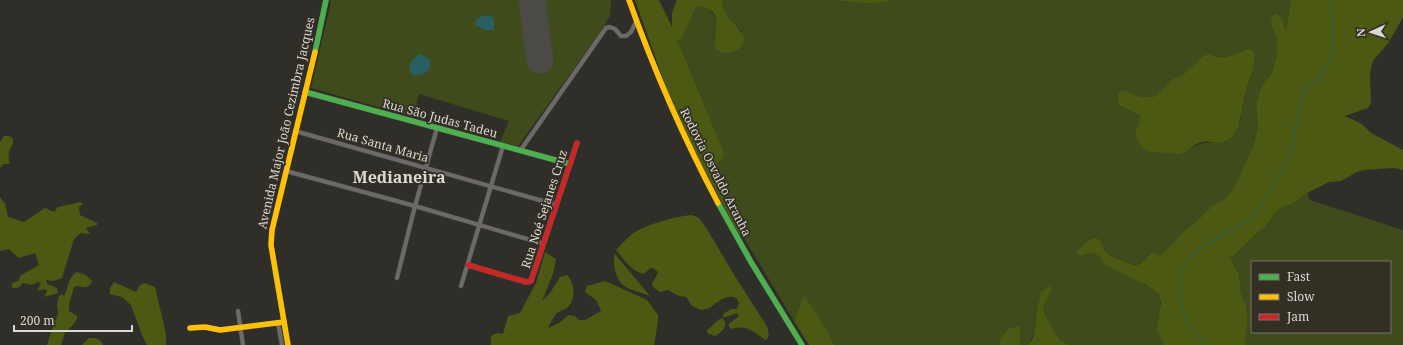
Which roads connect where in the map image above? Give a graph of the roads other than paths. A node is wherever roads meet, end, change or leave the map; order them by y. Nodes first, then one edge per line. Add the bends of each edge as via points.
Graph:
1 (326, 0) edge
2 (629, 0) edge
3 (636, 22) junction
4 (305, 92) junction
5 (437, 128) junction
6 (295, 131) junction
7 (577, 143) dead end
8 (503, 146) junction
9 (520, 151) junction
10 (570, 164) junction
11 (426, 168) junction
12 (286, 171) junction
13 (491, 186) junction
14 (557, 205) junction
15 (415, 206) junction
16 (479, 226) junction
17 (544, 244) junction
18 (468, 265) junction
19 (397, 278) dead end
20 (461, 286) dead end
21 (238, 311) dead end
22 (281, 323) junction
23 (190, 328) dead end
24 (240, 328) junction
25 (243, 345) edge
26 (282, 345) edge
27 (288, 345) edge
28 (802, 345) edge

1 - 4 main road, Avenida Major João Cezimbra Jacques
2 - 3 main road, Rodovia Osvaldo Aranha
3 - 9 street via 626,36 621,36 610,27 606,28
3 - 28 main road, Rodovia Osvaldo Aranha via 668,103 696,162 731,228
4 - 5 main road, Rua São Judas Tadeu
4 - 6 main road, Avenida Major João Cezimbra Jacques
5 - 8 main road, Rua São Judas Tadeu
5 - 11 street
6 - 11 street, Rua Santa Maria
6 - 12 main road, Avenida Major João Cezimbra Jacques
7 - 10 main road, Rua Noé Sejanes Cruz
8 - 9 main road, Rua São Judas Tadeu
8 - 13 street
9 - 10 main road, Rua São Judas Tadeu
10 - 14 main road, Rua Noé Sejanes Cruz
11 - 13 street, Rua Santa Maria
11 - 15 street
12 - 15 street
12 - 22 main road, Avenida Major João Cezimbra Jacques via 271,245
13 - 14 street, Rua Santa Maria
13 - 16 street
14 - 17 main road, Rua Noé Sejanes Cruz
15 - 16 street
15 - 19 street
16 - 17 street
16 - 18 street
17 - 18 main road, Rua Noé Sejanes Cruz via 531,281 526,282
18 - 20 street
21 - 24 street
22 - 24 main road
22 - 26 street
22 - 27 main road, Avenida Major João Cezimbra Jacques
23 - 24 main road
24 - 25 street

